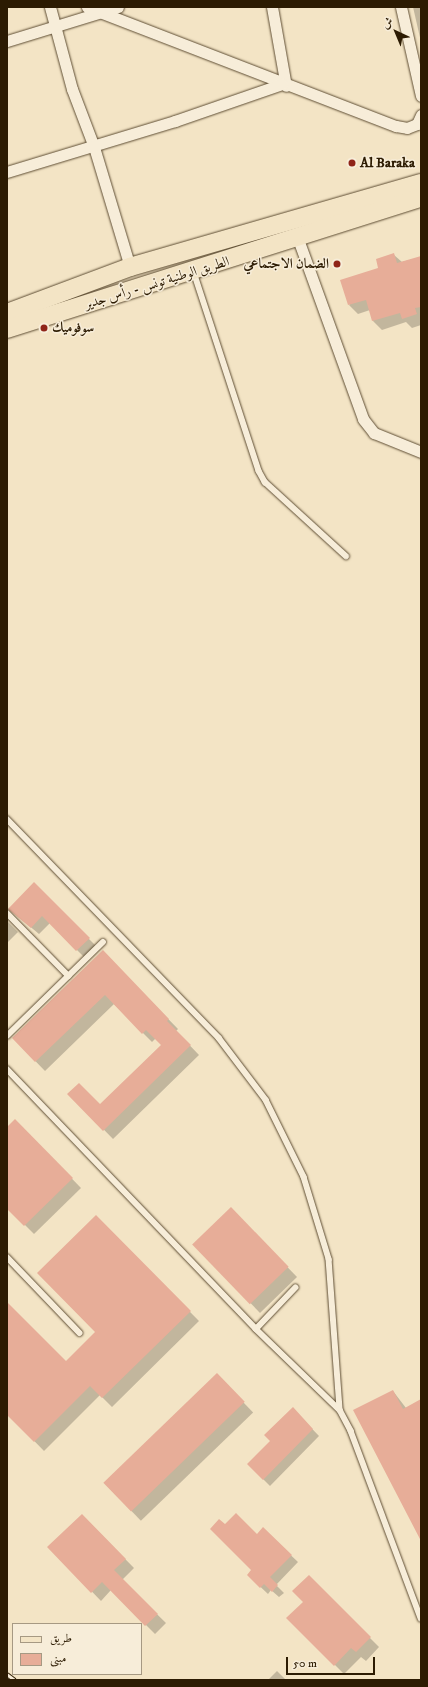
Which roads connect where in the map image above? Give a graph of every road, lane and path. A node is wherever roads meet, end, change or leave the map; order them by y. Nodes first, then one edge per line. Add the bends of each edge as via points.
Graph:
1 (50, 7) edge
2 (87, 7) edge
3 (118, 7) edge
4 (272, 7) edge
5 (402, 7) edge
6 (100, 13) junction
7 (56, 28) junction
8 (7, 41) edge
9 (284, 85) junction
10 (421, 96) edge
11 (421, 115) edge
12 (94, 147) junction
13 (7, 172) edge
14 (421, 183) edge
15 (421, 198) edge
16 (298, 238) junction
17 (130, 266) junction
18 (193, 271) junction
19 (7, 313) edge
20 (7, 329) edge
21 (421, 452) edge
22 (346, 556) dead end
23 (7, 820) edge
24 (7, 913) edge
25 (103, 942) dead end
26 (69, 976) junction
27 (7, 1036) edge
28 (7, 1069) edge
29 (7, 1257) edge
30 (295, 1288) dead end
31 (256, 1329) junction
32 (80, 1333) dead end
33 (340, 1410) junction
34 (421, 1618) edge

1 - 7 street
2 - 6 street
3 - 6 street
4 - 9 street
5 - 10 street
6 - 7 street
6 - 9 street
7 - 8 street
7 - 12 street via 72,89
9 - 11 street via 396,126 407,128 417,124
9 - 12 street
12 - 13 street
12 - 17 street
14 - 17 main road, الطريق الوطنية تونس - رأس جدير
15 - 16 main road, الطريق الوطنية تونس - رأس جدير
16 - 18 main road, الطريق الوطنية تونس - رأس جدير
16 - 21 street via 362,419 374,433
17 - 19 main road, الطريق الوطنية تونس - رأس جدير
18 - 20 main road, الطريق الوطنية تونس - رأس جدير
18 - 22 lane via 258,471 265,482
23 - 33 lane via 220,1038 266,1100 304,1177 328,1259
24 - 26 lane
25 - 26 lane
26 - 27 lane
28 - 31 lane
29 - 32 lane
30 - 31 lane
31 - 33 lane
33 - 34 lane via 351,1431

